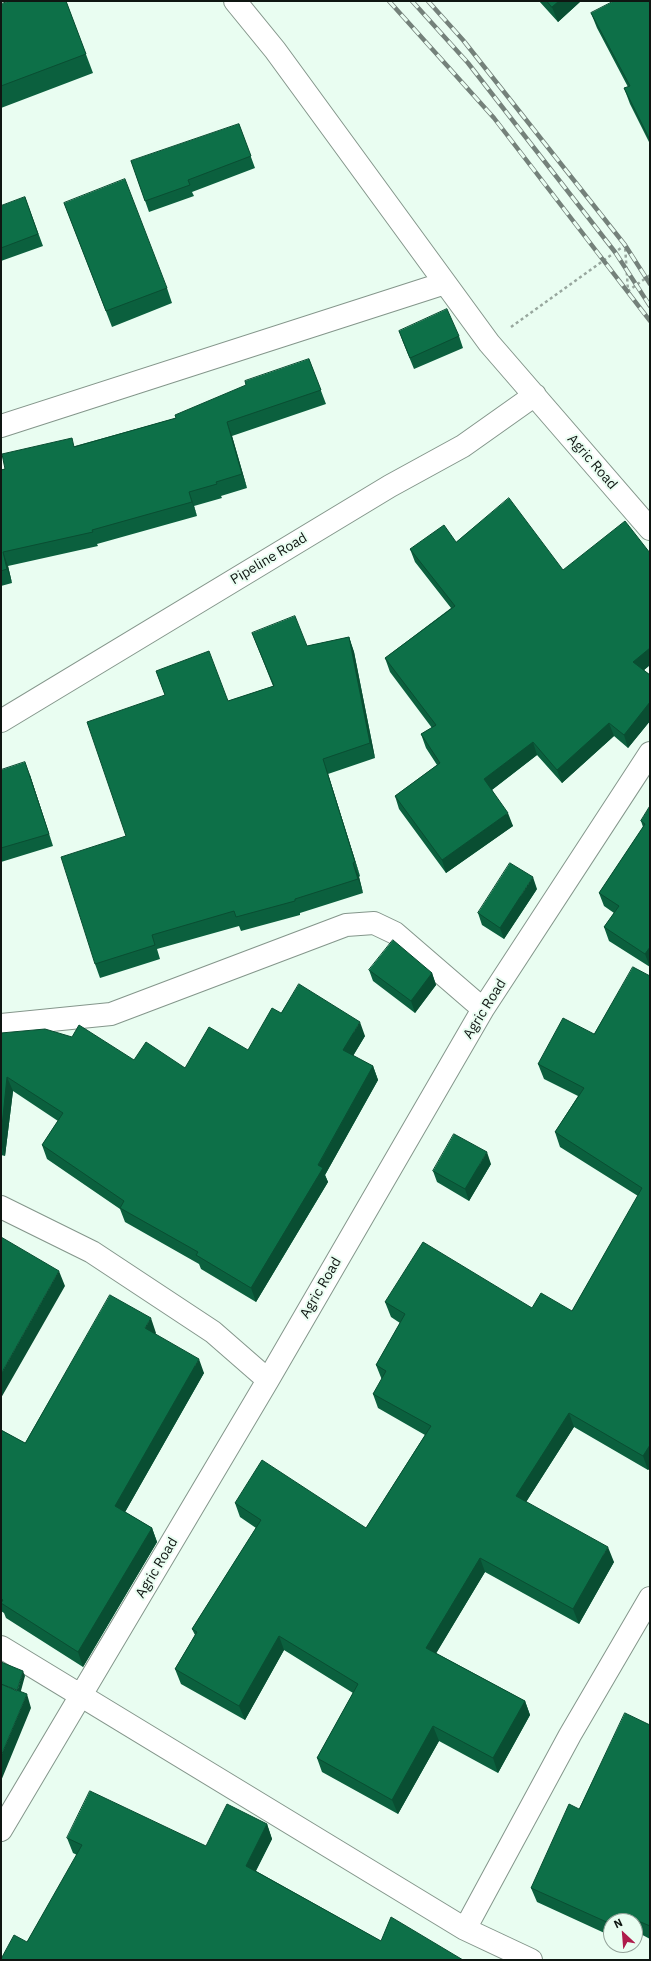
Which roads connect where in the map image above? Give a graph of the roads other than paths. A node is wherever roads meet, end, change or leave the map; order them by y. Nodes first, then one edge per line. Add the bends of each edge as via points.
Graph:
1 (235, 1) edge
2 (445, 283) junction
3 (535, 395) junction
4 (1, 426) edge
5 (650, 529) edge
6 (1, 721) edge
7 (650, 753) edge
8 (483, 1009) junction
9 (1, 1025) edge
10 (1, 1207) edge
11 (268, 1380) junction
12 (650, 1598) edge
13 (1, 1647) edge
14 (82, 1694) junction
15 (1, 1830) edge
16 (465, 1929) junction
17 (531, 1960) edge

1 - 2 street, Agric Road via 275,50
2 - 3 street, Agric Road via 489,343
2 - 4 street
3 - 5 street, Agric Road
3 - 6 street, Pipeline Road via 463,446 390,486
7 - 8 street, Agric Road
8 - 9 street via 394,933 374,922 346,925 111,1014
8 - 11 street, Agric Road
10 - 11 street via 92,1252 213,1332
11 - 14 street, Agric Road
12 - 16 street via 570,1735
13 - 14 street
14 - 15 street, Agric Road
14 - 16 street
16 - 17 street

